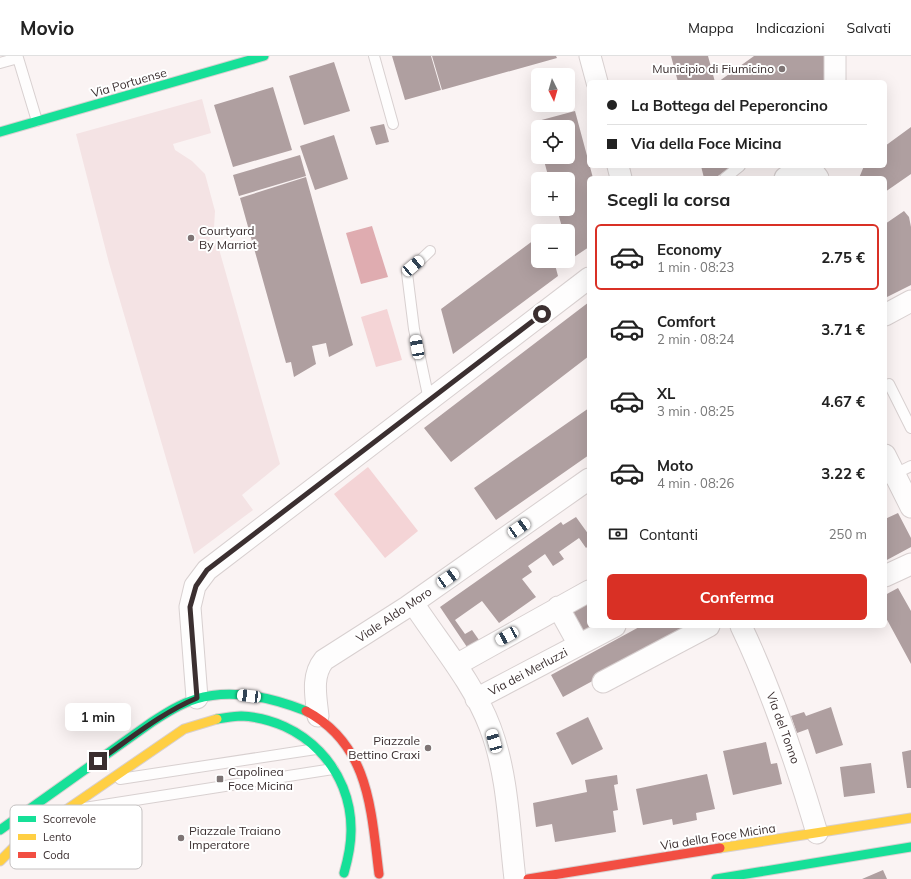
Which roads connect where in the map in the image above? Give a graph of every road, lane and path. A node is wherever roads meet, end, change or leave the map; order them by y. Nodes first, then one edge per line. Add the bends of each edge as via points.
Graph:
1 (264, 56) edge
2 (374, 56) edge
3 (590, 56) edge
4 (835, 56) edge
5 (0, 63) edge
6 (596, 80) edge
7 (835, 80) edge
8 (37, 121) junction
9 (393, 124) dead end
10 (0, 132) edge
11 (738, 168) edge
12 (799, 168) edge
13 (728, 176) edge
14 (788, 176) edge
15 (430, 251) dead end
16 (587, 280) edge
17 (911, 301) edge
18 (887, 313) edge
19 (887, 385) edge
20 (429, 400) junction
21 (911, 428) edge
22 (887, 459) edge
23 (897, 473) edge
24 (587, 480) edge
25 (911, 507) edge
26 (911, 564) edge
27 (887, 575) edge
28 (587, 592) edge
29 (413, 603) junction
30 (558, 607) junction
31 (611, 628) edge
32 (705, 628) edge
33 (741, 628) edge
34 (579, 645) junction
35 (456, 665) junction
36 (603, 682) dead end
37 (197, 698) junction
38 (476, 699) junction
39 (318, 716) junction
40 (317, 749) junction
41 (333, 769) junction
42 (109, 780) junction
43 (36, 805) edge
44 (73, 805) edge
45 (102, 805) edge
46 (911, 818) edge
47 (10, 823) edge
48 (0, 830) edge
49 (817, 834) junction
50 (911, 847) edge
51 (10, 851) edge
52 (0, 861) edge
53 (358, 870) dead end
54 (344, 873) junction
55 (379, 875) edge
56 (334, 879) edge
57 (515, 879) edge
58 (528, 879) edge
59 (716, 879) edge

1 - 8 street, Via Portuense
2 - 9 lane
3 - 6 street
4 - 7 street
5 - 8 lane via 18,58
8 - 10 street, Via Portuense
11 - 13 lane
12 - 14 street
15 - 20 lane via 407,273 414,329
16 - 20 street
17 - 18 street
19 - 21 lane via 889,384
20 - 37 street via 278,517 214,563 200,577 192,596 189,618
22 - 23 street
23 - 25 street
24 - 29 street, Viale Aldo Moro
26 - 27 street
28 - 30 street
29 - 35 street
29 - 39 street, Viale Aldo Moro via 324,660 317,672 316,680
30 - 34 street, Via dei Merluzzi
30 - 35 street
31 - 34 street, Via dei Merluzzi
32 - 36 street
33 - 49 street, Via del Tonno via 782,721
34 - 38 street, Via dei Merluzzi
35 - 38 street
37 - 39 street via 234,695 258,698 290,704
37 - 43 street via 154,722
38 - 57 street via 490,727 498,756 506,796
39 - 55 street via 341,739 361,771 370,806
40 - 41 street
40 - 42 lane
40 - 42 street via 298,733 276,722 251,716 217,717 200,721 184,729
41 - 45 lane
41 - 54 street via 345,792 351,825 350,847
42 - 44 street
46 - 49 street, Via della Foce Micina
47 - 48 street
49 - 58 street, Via della Foce Micina
50 - 59 street
51 - 52 street
53 - 54 street
54 - 56 street

